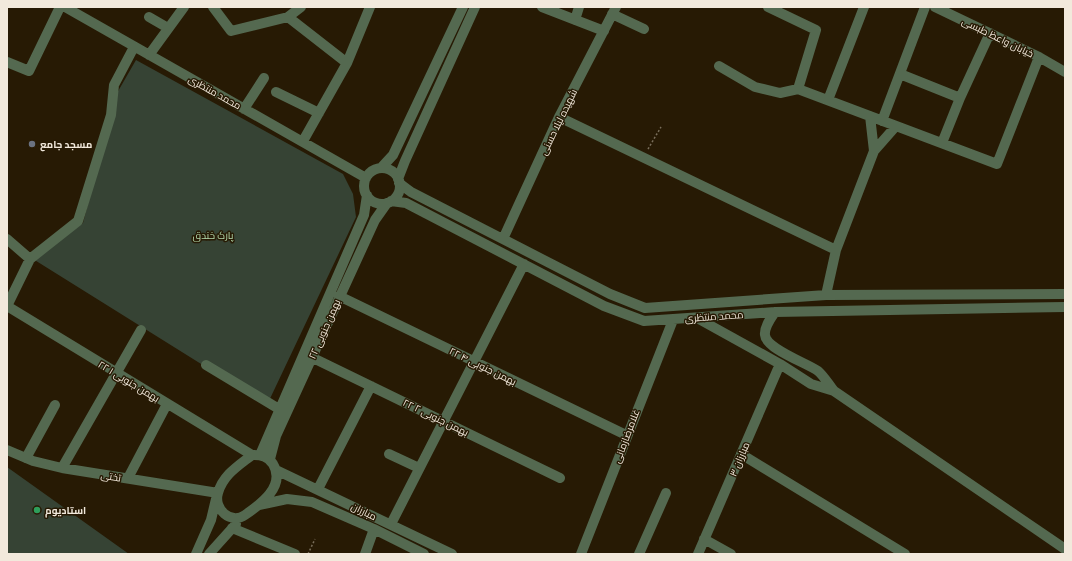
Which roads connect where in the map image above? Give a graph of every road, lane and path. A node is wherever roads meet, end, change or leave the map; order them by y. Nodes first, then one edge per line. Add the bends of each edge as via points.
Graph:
1 (60, 7) edge
2 (65, 7) edge
3 (213, 7) edge
4 (301, 7) edge
5 (370, 7) edge
6 (463, 7) edge
7 (475, 7) edge
8 (542, 7) edge
9 (579, 7) edge
10 (768, 7) edge
11 (864, 7) edge
12 (925, 7) edge
13 (935, 7) edge
14 (181, 8) edge
15 (614, 10) edge
16 (82, 11) edge
17 (149, 16) dead end
18 (288, 17) junction
19 (575, 20) junction
20 (168, 28) junction
21 (644, 29) dead end
22 (604, 31) junction
23 (990, 33) junction
24 (134, 46) junction
25 (443, 48) junction
26 (454, 53) junction
27 (149, 55) junction
28 (1039, 57) junction
29 (7, 62) edge
30 (346, 63) junction
31 (719, 66) dead end
32 (1065, 72) edge
33 (900, 74) junction
34 (264, 78) dead end
35 (798, 89) junction
36 (276, 92) dead end
37 (960, 98) junction
38 (828, 100) junction
39 (244, 108) junction
40 (319, 113) junction
41 (870, 116) junction
42 (559, 117) junction
43 (882, 121) junction
44 (896, 126) junction
45 (661, 127) dead end
46 (303, 141) junction
47 (942, 143) junction
48 (874, 151) junction
49 (643, 157) junction
50 (381, 168) junction
51 (366, 178) junction
52 (399, 181) junction
53 (367, 196) junction
54 (389, 202) junction
55 (7, 239) edge
56 (503, 239) junction
57 (836, 250) junction
58 (30, 260) junction
59 (524, 264) junction
60 (910, 294) junction
61 (1065, 294) edge
62 (826, 295) junction
63 (339, 296) junction
64 (7, 306) edge
65 (1065, 307) edge
66 (913, 310) junction
67 (775, 312) junction
68 (696, 318) junction
69 (673, 320) junction
70 (141, 330) dead end
71 (311, 357) junction
72 (474, 361) junction
73 (780, 364) junction
74 (206, 365) dead end
75 (115, 372) junction
76 (371, 386) junction
77 (834, 391) junction
78 (167, 404) junction
79 (55, 405) dead end
80 (279, 409) junction
81 (444, 421) junction
82 (626, 435) junction
83 (7, 450) edge
84 (389, 454) dead end
85 (741, 454) junction
86 (261, 456) junction
87 (26, 458) junction
88 (62, 468) junction
89 (419, 468) junction
90 (276, 470) junction
91 (128, 478) junction
92 (560, 478) dead end
93 (318, 489) junction
94 (666, 493) dead end
95 (217, 496) junction
96 (259, 505) junction
97 (243, 517) junction
98 (391, 524) junction
99 (232, 528) junction
100 (374, 529) junction
101 (316, 539) dead end
102 (704, 539) junction
103 (1065, 549) edge
104 (196, 554) edge
105 (209, 554) edge
106 (295, 554) edge
107 (308, 554) edge
108 (364, 554) edge
109 (424, 554) edge
110 (452, 554) edge
111 (581, 554) edge
112 (640, 554) edge
113 (698, 554) edge
114 (730, 554) edge
115 (905, 554) edge

1 - 29 street via 29,71
2 - 16 street, محمد منتظری
3 - 18 street via 231,31
4 - 18 street
5 - 30 street
6 - 25 street
7 - 26 street
8 - 19 street
9 - 19 street
10 - 35 street via 816,30
11 - 38 street
12 - 33 street
13 - 23 street, خیابان واعظ طبسی
14 - 20 street
15 - 21 street
15 - 22 street, شهیده لیلا حسنی
16 - 24 street, محمد منتظری
17 - 20 street
18 - 30 street
19 - 22 street
20 - 27 street
22 - 42 street, شهیده لیلا حسنی
23 - 28 street, خیابان واعظ طبسی
23 - 37 street
24 - 27 street, محمد منتظری
24 - 58 street via 114,85 111,115 78,221
25 - 26 street
25 - 50 street via 393,155
26 - 52 street via 404,161
27 - 39 street, محمد منتظری
28 - 32 street, خیابان واعظ طبسی
28 - 47 street via 996,164
30 - 40 street
31 - 35 street via 756,87 780,93
33 - 37 street
33 - 43 street
34 - 39 street
35 - 38 street
36 - 40 street
37 - 47 street
38 - 41 street
39 - 46 street, محمد منتظری
40 - 46 street
41 - 43 street
41 - 48 street
42 - 49 street
42 - 56 street, شهیده لیلا حسنی
43 - 44 street
44 - 47 street
44 - 48 street
45 - 49 path
46 - 51 street, محمد منتظری
48 - 57 street
49 - 57 street
50 - 51 street via 372,171
50 - 52 street via 390,170
51 - 53 street via 364,187
52 - 54 street via 398,194
52 - 56 street, محمد منتظری via 411,192
53 - 54 street via 374,202
53 - 80 street, ۲۲ بهمن جنوبی via 364,215
54 - 59 street, محمد منتظری via 406,203
54 - 63 street, ۲۲ بهمن جنوبی via 375,220
55 - 58 street
56 - 62 street, محمد منتظری via 610,294 645,308
57 - 62 street
58 - 64 street
59 - 69 street, محمد منتظری via 631,317 644,321
59 - 72 street
60 - 61 street, محمد منتظری
60 - 62 street, محمد منتظری
60 - 66 street
63 - 71 street, ۲۲ بهمن جنوبی
63 - 72 street, ۲۲ بهمن جنوبی ۴
64 - 75 street, ۲۲ بهمن جنوبی ۱
65 - 66 street, محمد منتظری
66 - 67 street, محمد منتظری
67 - 68 street, محمد منتظری
67 - 77 street via 764,334 767,340 773,347 819,372
68 - 69 street, محمد منتظری
68 - 73 street
69 - 82 street, غلامرضازمانی
70 - 75 street
71 - 76 street, ۲۲ بهمن جنوبی ۲
71 - 86 street, ۲۲ بهمن جنوبی via 276,436
72 - 81 street
72 - 82 street, ۲۲ بهمن جنوبی ۴
73 - 77 street via 811,384
73 - 85 street, مبارزان ۳
74 - 80 street
75 - 78 street, ۲۲ بهمن جنوبی ۱
75 - 88 street
76 - 81 street, ۲۲ بهمن جنوبی ۲
76 - 93 street
77 - 103 street
78 - 86 street, ۲۲ بهمن جنوبی ۱
78 - 91 street
79 - 87 street
80 - 86 street, ۲۲ بهمن جنوبی
81 - 89 street
81 - 92 street, ۲۲ بهمن جنوبی ۲
82 - 111 street, غلامرضازمانی
83 - 87 street, تختی
84 - 89 street
85 - 102 street, مبارزان ۳
85 - 115 street
86 - 90 street
86 - 95 street via 232,470 223,481
87 - 88 street, تختی
88 - 91 street, تختی
89 - 98 street
90 - 93 street, مبارزان
90 - 96 street via 277,478 273,490
91 - 95 street, تختی
93 - 98 street, مبارزان
94 - 112 street
95 - 97 street via 217,505 225,515
95 - 104 street via 211,520
96 - 97 street
96 - 100 street, مبارزان via 287,499 312,502
97 - 99 street
98 - 110 street, مبارزان
99 - 105 street
99 - 106 street
100 - 108 street
100 - 109 street, مبارزان
101 - 107 path
102 - 113 street, مبارزان ۳
102 - 114 street

